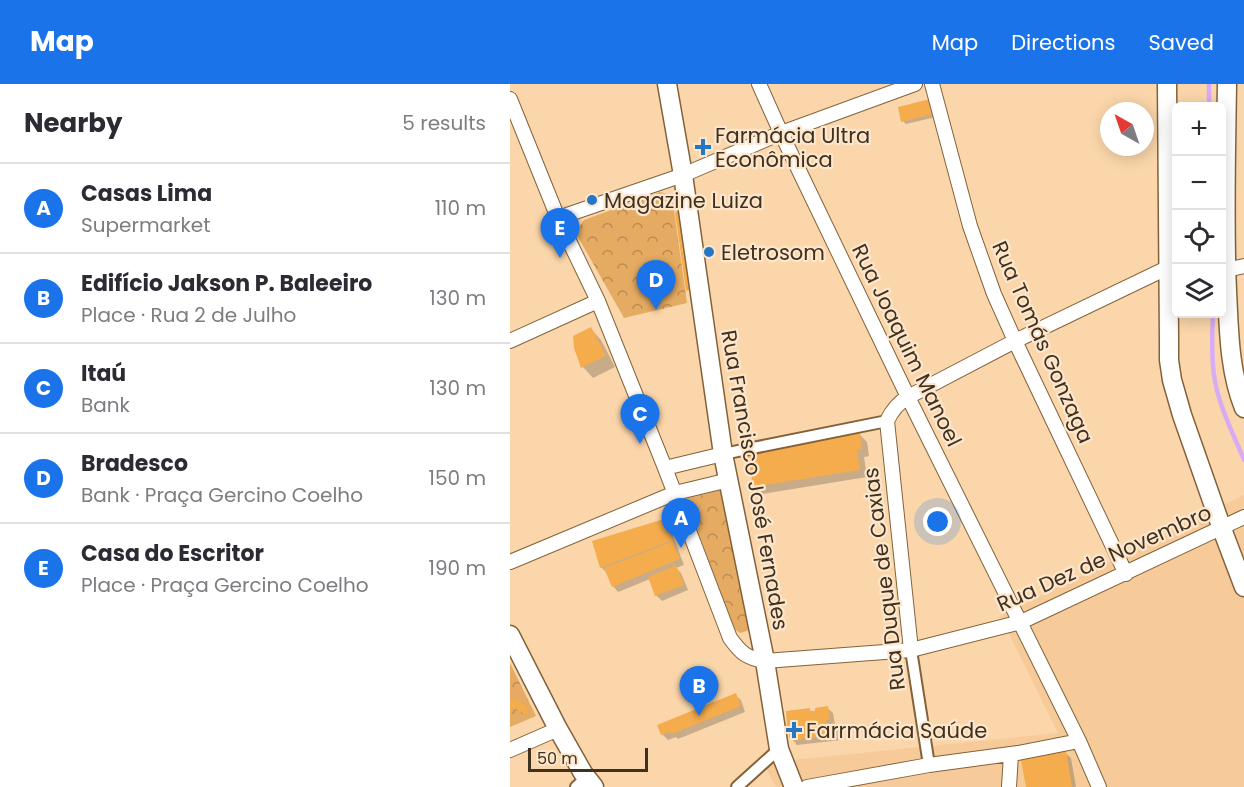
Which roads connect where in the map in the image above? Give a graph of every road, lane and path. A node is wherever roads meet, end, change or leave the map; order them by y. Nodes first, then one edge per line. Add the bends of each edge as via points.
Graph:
1 (667, 84) edge
2 (759, 84) edge
3 (915, 84) edge
4 (932, 84) edge
5 (1167, 84) edge
6 (1227, 84) edge
7 (510, 99) edge
8 (514, 121) edge
9 (781, 133) junction
10 (683, 175) junction
11 (558, 218) junction
12 (1168, 267) junction
13 (1235, 268) edge
14 (598, 301) junction
15 (1015, 340) junction
16 (510, 341) edge
17 (908, 397) junction
18 (1244, 408) edge
19 (887, 421) junction
20 (723, 454) junction
21 (665, 468) junction
22 (729, 480) junction
23 (675, 493) junction
24 (1234, 522) edge
25 (510, 562) edge
26 (1126, 574) junction
27 (1244, 586) edge
28 (1021, 622) junction
29 (510, 635) edge
30 (911, 650) junction
31 (765, 661) junction
32 (558, 729) junction
33 (1079, 741) junction
34 (779, 749) junction
35 (510, 750) edge
36 (1011, 754) junction
37 (929, 765) junction
38 (585, 784) edge
39 (737, 787) edge
40 (794, 787) edge
41 (807, 787) edge
42 (1009, 787) edge
43 (1099, 787) edge

1 - 10 main road, Rua Francisco José Fernades
2 - 9 street, Rua Joaquim Manoel
3 - 9 street
4 - 15 street, Rua Tomás Gonzaga via 970,226
5 - 12 main road
6 - 13 main road
7 - 8 street
8 - 11 street
9 - 10 street
9 - 17 street, Rua Joaquim Manoel
10 - 11 street
10 - 20 main road, Rua Francisco José Fernades
11 - 14 street
12 - 15 street
12 - 24 main road via 1172,380 1182,415
13 - 18 main road via 1229,347
14 - 16 street
14 - 21 street
15 - 17 street
15 - 26 street, Rua Tomás Gonzaga
17 - 19 street via 894,408
17 - 28 street, Rua Joaquim Manoel
19 - 20 street
19 - 30 street, Rua Duque de Caxias
20 - 21 street
20 - 22 main road, Rua Francisco José Fernades
21 - 23 street
22 - 23 street
22 - 31 main road, Rua Francisco José Fernades
23 - 25 street
23 - 31 street via 729,638 747,656
24 - 26 street, Rua Dez de Novembro
24 - 27 main road
26 - 28 street, Rua Dez de Novembro
28 - 30 street, Rua Dez de Novembro
28 - 33 street, Rua Joaquim Manoel
29 - 32 main road
30 - 31 street, Rua Dez de Novembro
30 - 37 street, Rua Duque de Caxias
31 - 34 main road, Rua Francisco José Fernades
32 - 35 street
32 - 38 main road
33 - 36 street
33 - 43 street, Rua Joaquim Manoel
34 - 39 street
34 - 40 main road, Rua Francisco José Fernades
36 - 37 street
36 - 42 street
37 - 41 street

